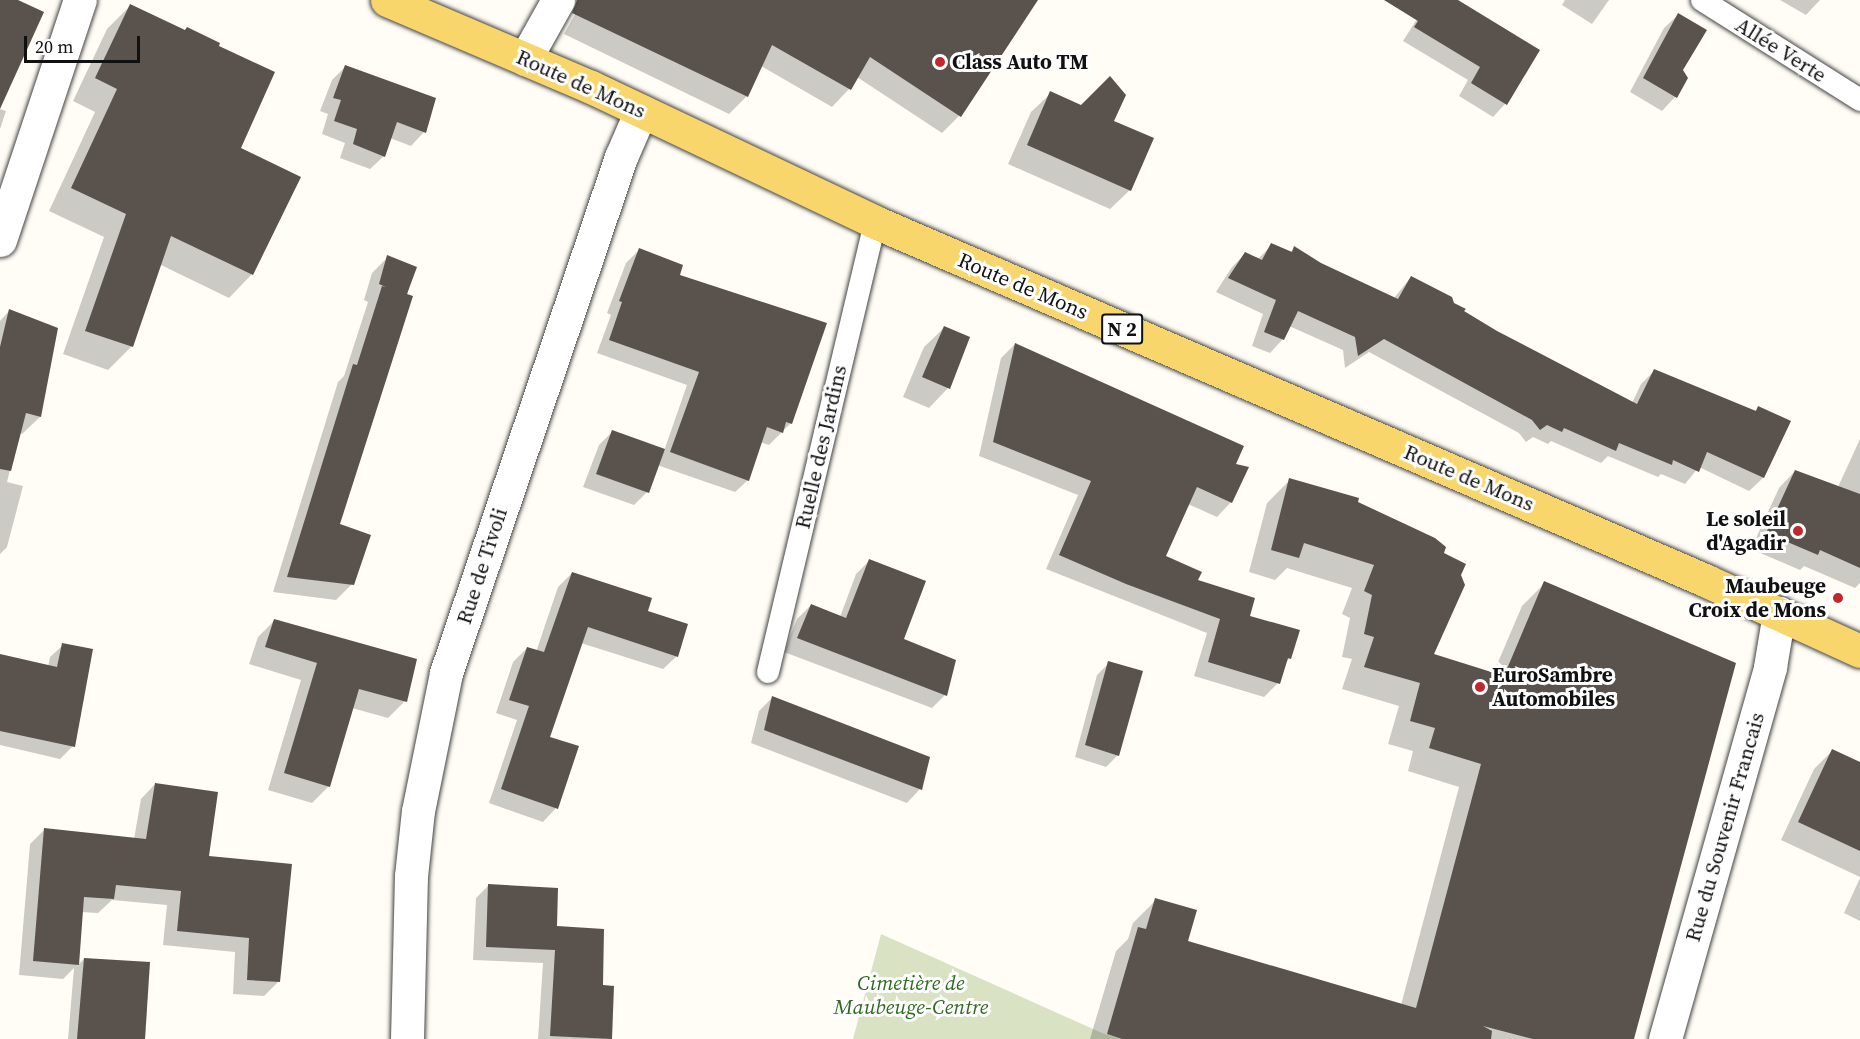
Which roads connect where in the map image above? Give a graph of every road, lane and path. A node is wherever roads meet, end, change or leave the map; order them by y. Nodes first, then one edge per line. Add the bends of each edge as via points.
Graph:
1 (80, 0) edge
2 (387, 0) edge
3 (558, 0) edge
4 (1702, 0) edge
5 (525, 59) junction
6 (1860, 100) edge
7 (641, 111) junction
8 (875, 222) junction
9 (0, 240) edge
10 (1779, 613) junction
11 (1860, 651) edge
12 (768, 672) dead end
13 (407, 1039) edge
14 (1665, 1039) edge

1 - 9 street
2 - 5 main road, Route de Mons / N 2
3 - 5 street
4 - 6 lane, Allée Verte
5 - 7 main road, Route de Mons / N 2
7 - 8 main road, Route de Mons / N 2
7 - 13 street, Rue de Tivoli via 621,157 446,673 418,811 411,876
8 - 10 main road, Route de Mons / N 2
8 - 12 lane, Ruelle des Jardins
10 - 11 main road, Route de Mons / N 2
10 - 14 street, Rue du Souvenir Francais via 1770,667

